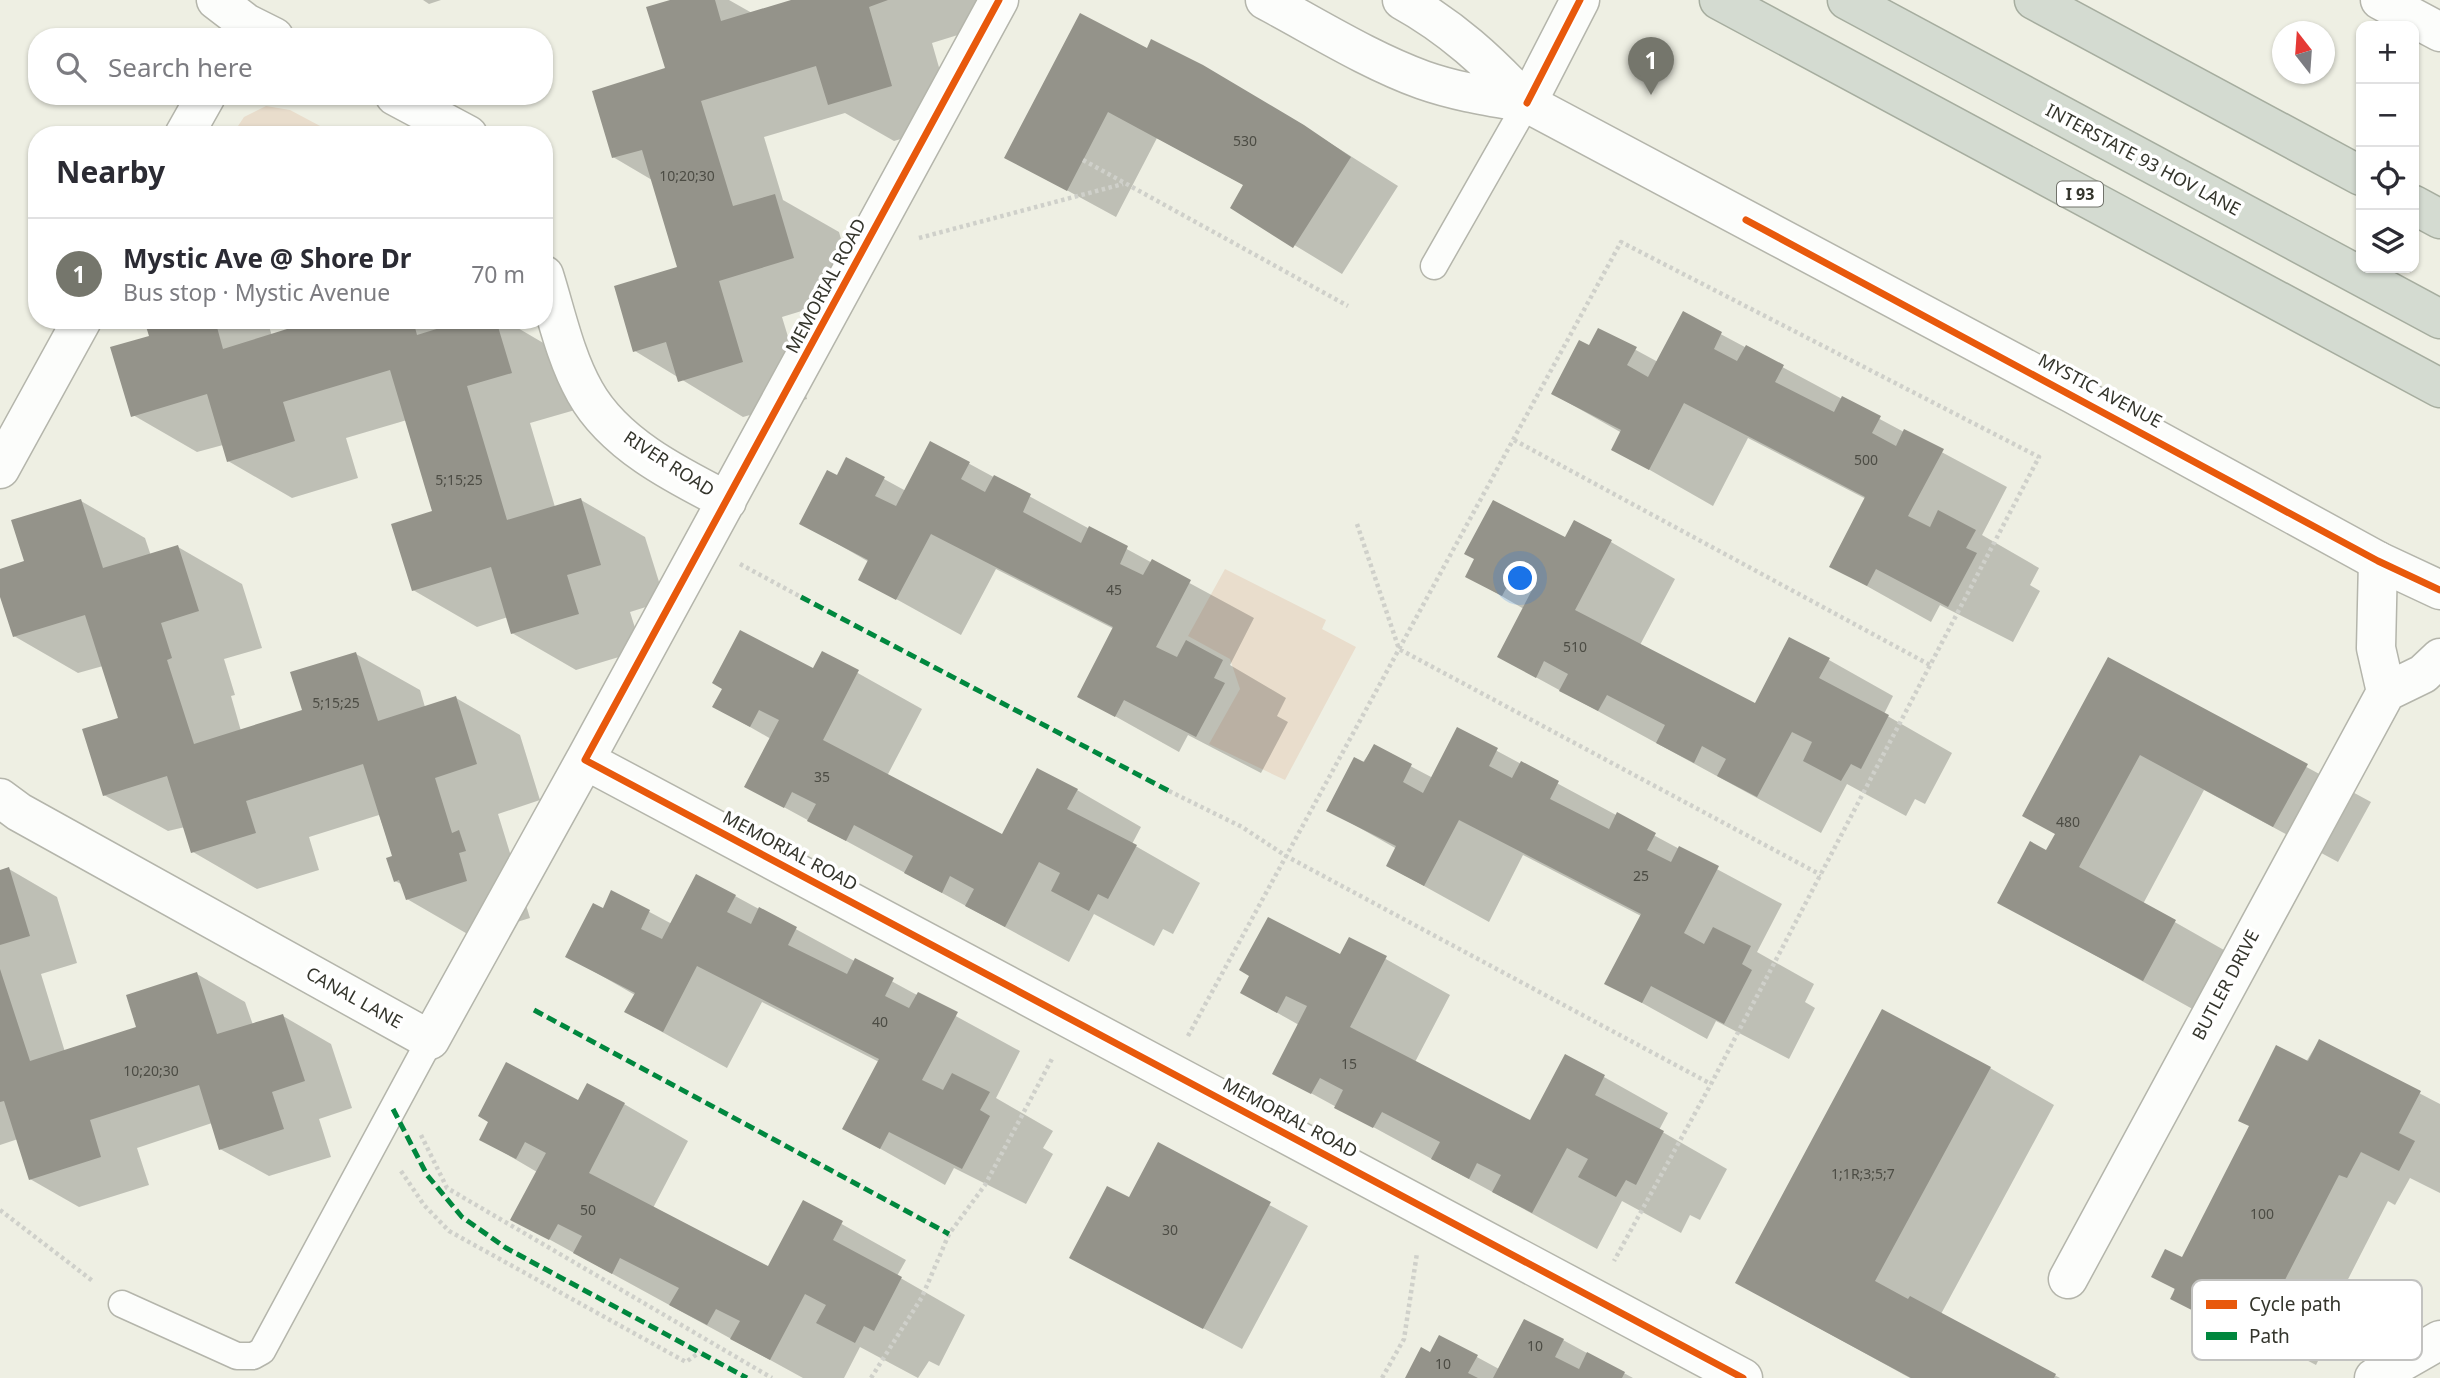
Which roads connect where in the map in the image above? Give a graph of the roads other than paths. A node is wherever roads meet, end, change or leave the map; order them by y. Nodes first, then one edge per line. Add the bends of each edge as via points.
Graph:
1 (216, 0) edge
2 (999, 0) edge
3 (1265, 0) edge
4 (1402, 0) edge
5 (1580, 0) edge
6 (1719, 0) edge
7 (1847, 0) edge
8 (2034, 0) edge
9 (2380, 0) edge
10 (248, 28) edge
11 (2440, 32) edge
12 (1527, 103) junction
13 (201, 105) edge
14 (413, 105) edge
15 (189, 126) edge
16 (451, 126) edge
17 (2356, 173) edge
18 (2419, 208) edge
19 (2440, 219) edge
20 (1434, 265) dead end
21 (553, 303) edge
22 (2440, 319) edge
23 (77, 329) edge
24 (2440, 388) edge
25 (0, 468) edge
26 (727, 501) junction
27 (2378, 561) junction
28 (2440, 590) edge
29 (2440, 658) edge
30 (2386, 692) junction
31 (584, 760) junction
32 (0, 798) edge
33 (430, 1040) junction
34 (2068, 1279) dead end
35 (121, 1304) road end
36 (2440, 1340) edge
37 (2422, 1350) edge
38 (2405, 1360) edge
39 (1743, 1378) edge
40 (2374, 1378) edge

1 - 10 street
2 - 26 street, MEMORIAL ROAD
3 - 12 street, MYSTIC AVENUE via 1423,80
4 - 12 street, MYSTIC AVENUE via 1488,61
5 - 12 street
6 - 24 highway, I 93
7 - 22 highway, INTERSTATE 93 HOV LANE
8 - 17 highway
9 - 11 street
12 - 20 lane
12 - 27 street, MYSTIC AVENUE
13 - 15 street
14 - 16 street
18 - 19 highway
21 - 26 street, RIVER ROAD via 574,369 594,407 613,428 659,462
23 - 25 street
26 - 31 street, MEMORIAL ROAD
27 - 28 street, MYSTIC AVENUE
27 - 30 street via 2376,648
29 - 30 street via 2423,674
30 - 34 street, BUTLER DRIVE
31 - 33 street
31 - 39 street, MEMORIAL ROAD
32 - 33 street, CANAL LANE
33 - 35 lane via 258,1353 237,1356
36 - 37 street
38 - 40 street

